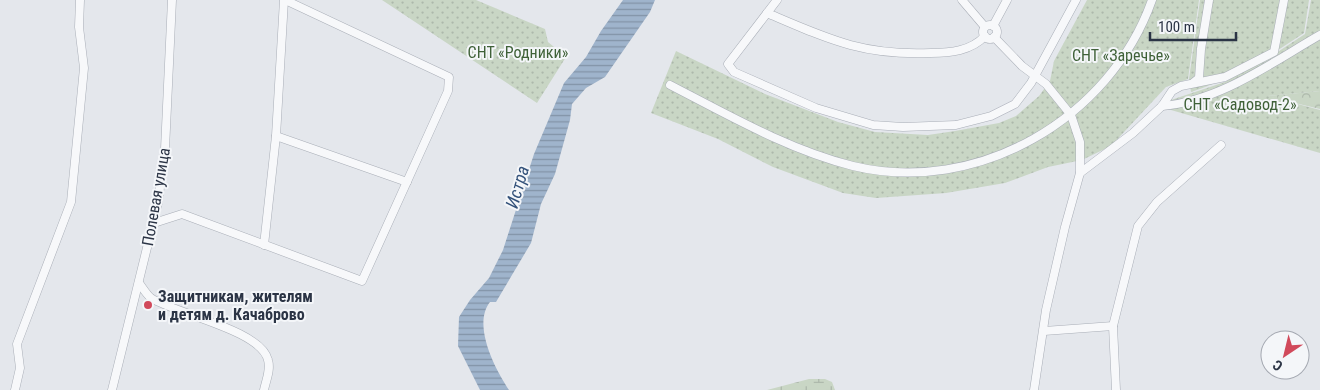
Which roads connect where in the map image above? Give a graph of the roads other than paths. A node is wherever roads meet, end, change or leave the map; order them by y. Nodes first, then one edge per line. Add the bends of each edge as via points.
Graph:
1 (80, 0) edge
2 (172, 0) edge
3 (284, 0) edge
4 (777, 0) edge
5 (962, 0) edge
6 (1007, 0) edge
7 (1076, 0) edge
8 (1152, 0) edge
9 (1209, 0) edge
10 (1284, 0) edge
11 (768, 13) junction
12 (987, 30) junction
13 (1320, 35) edge
14 (1033, 76) junction
15 (1192, 84) junction
16 (670, 85) dead end
17 (1162, 106) junction
18 (1071, 115) junction
19 (276, 136) junction
20 (1221, 145) dead end
21 (1080, 173) junction
22 (406, 182) junction
23 (154, 223) junction
24 (264, 245) junction
25 (139, 283) junction
26 (1113, 326) junction
27 (1044, 331) junction
28 (15, 390) edge
29 (112, 390) edge
30 (264, 390) edge
31 (1034, 390) edge
32 (1116, 390) edge

1 - 28 street via 79,27 84,68 71,202 17,344 20,368
2 - 23 street, Полевая улица via 165,149
3 - 19 street
3 - 22 street via 449,77 448,91
4 - 11 street
5 - 12 street
6 - 12 street
7 - 14 street
8 - 18 street via 1123,58 1105,82
9 - 15 street via 1200,50 1199,78
10 - 15 street via 1274,52 1225,77
11 - 12 street via 851,47 902,54 957,51 973,45
11 - 14 street via 728,64 734,72 816,108 874,125 938,127 991,116 1015,104
12 - 14 street via 996,31 994,37
13 - 17 street via 1227,89
14 - 18 street via 1046,84
15 - 17 street via 1172,91
16 - 18 street via 830,160 880,170 953,168 988,159 1037,138
17 - 21 street via 1133,133
18 - 21 street via 1080,142
19 - 22 street
19 - 24 street
20 - 26 street via 1157,202 1138,226
21 - 27 street via 1064,228
22 - 24 street via 362,281
23 - 24 street via 182,214
23 - 25 street, Полевая улица
25 - 29 street, Полевая улица
25 - 30 street via 150,297 218,324 260,347 268,358
26 - 27 street
26 - 32 street
27 - 31 street

